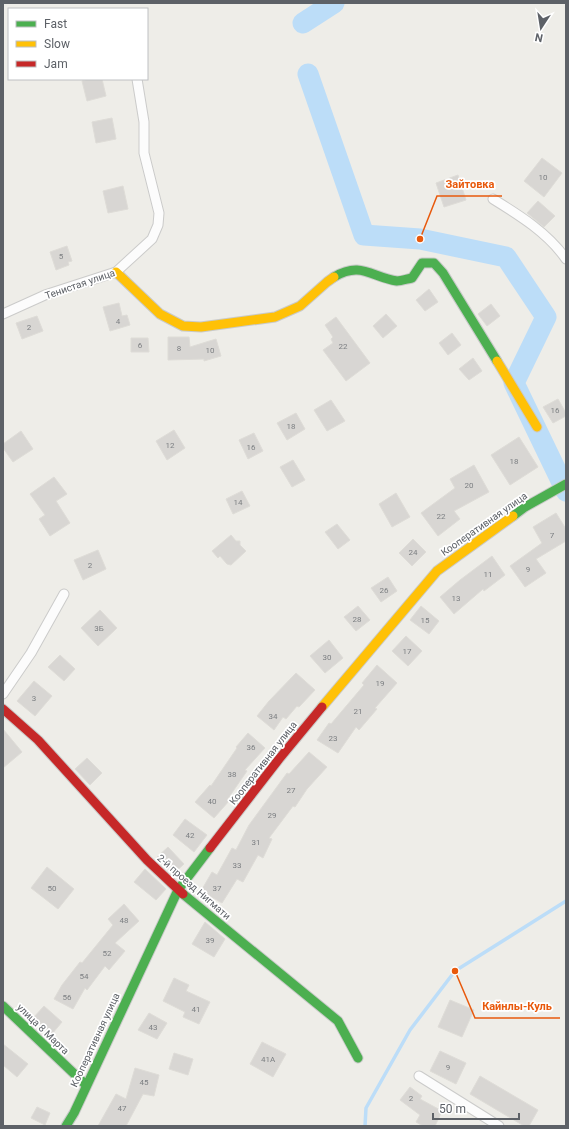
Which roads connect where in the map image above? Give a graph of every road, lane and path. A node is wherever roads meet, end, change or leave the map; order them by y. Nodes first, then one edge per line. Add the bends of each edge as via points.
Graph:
1 (137, 80) edge
2 (493, 199) dead end
3 (566, 259) edge
4 (116, 272) junction
5 (3, 314) edge
6 (537, 426) dead end
7 (566, 484) edge
8 (64, 594) dead end
9 (3, 694) edge
10 (3, 709) edge
11 (178, 890) junction
12 (3, 1006) edge
13 (358, 1058) dead end
14 (419, 1076) dead end
15 (86, 1085) junction
16 (66, 1126) edge
17 (499, 1126) edge

1 - 4 street, Тенистая улица via 144,122 144,153 159,213 158,225 152,239
2 - 3 street via 520,215 559,248
4 - 5 street, Тенистая улица via 45,296
4 - 6 street via 160,314 184,326 201,327 275,317 300,306 340,274 356,269 398,282 412,278 422,263 434,264 443,273
7 - 11 street, Кооперативная улица via 525,507 437,571 279,759
8 - 9 street via 31,653
10 - 11 street, 2-й проезд Нигмати via 38,740 147,860
11 - 13 street, 2-й проезд Нигмати via 338,1021
11 - 15 street, Кооперативная улица
12 - 15 street, улица 8 Марта
14 - 17 street
15 - 16 street, Кооперативная улица

